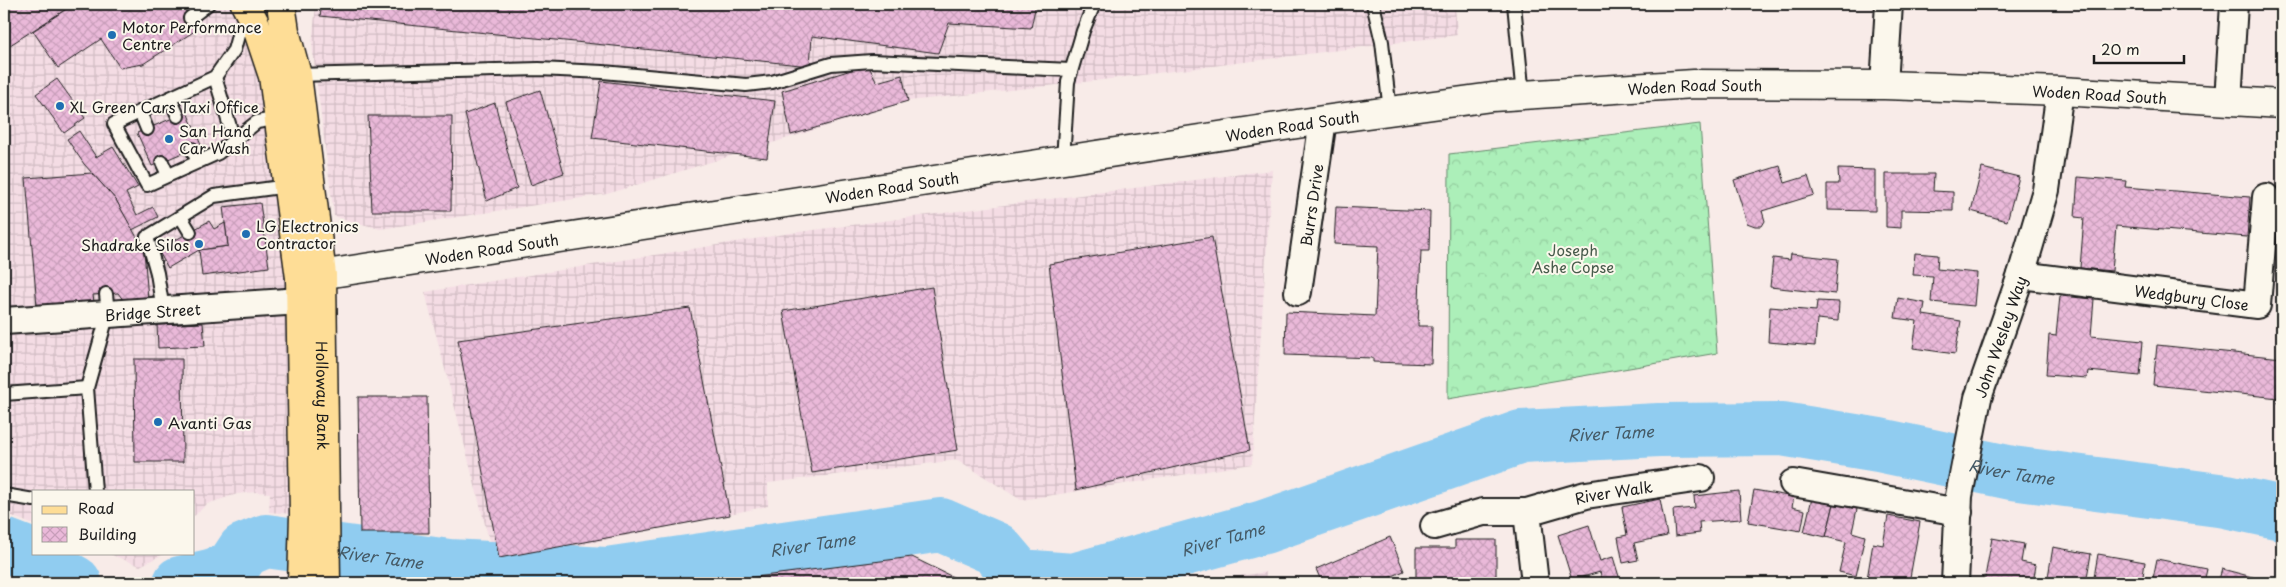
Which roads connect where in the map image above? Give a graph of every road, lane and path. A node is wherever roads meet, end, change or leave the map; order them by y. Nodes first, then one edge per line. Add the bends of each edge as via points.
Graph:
1 (208, 4) edge
2 (281, 4) edge
3 (1094, 4) edge
4 (1373, 4) edge
5 (1514, 4) edge
6 (1890, 4) edge
7 (2234, 4) edge
8 (190, 18) dead end
9 (247, 19) edge
10 (1071, 70) junction
11 (285, 76) junction
12 (215, 77) junction
13 (1884, 85) junction
14 (2060, 91) junction
15 (1523, 96) junction
16 (170, 98) junction
17 (2228, 101) junction
18 (2282, 104) edge
19 (1390, 111) junction
20 (140, 112) junction
21 (178, 116) dead end
22 (280, 118) junction
23 (1323, 120) junction
24 (147, 129) dead end
25 (234, 140) junction
26 (192, 149) dead end
27 (1063, 160) junction
28 (162, 162) dead end
29 (198, 162) junction
30 (168, 175) junction
31 (288, 186) junction
32 (2266, 197) dead end
33 (181, 217) junction
34 (190, 232) dead end
35 (2021, 275) junction
36 (309, 282) junction
37 (1298, 292) dead end
38 (107, 304) junction
39 (163, 310) junction
40 (4, 321) edge
41 (87, 388) junction
42 (4, 394) edge
43 (1701, 478) dead end
44 (1793, 482) dead end
45 (95, 490) edge
46 (4, 495) edge
47 (32, 500) edge
48 (1959, 504) junction
49 (311, 510) junction
50 (1527, 512) junction
51 (1434, 526) dead end
52 (302, 583) edge
53 (326, 583) edge
54 (1535, 583) edge
55 (1955, 583) edge

1 - 8 lane
2 - 11 main road
3 - 10 lane
4 - 19 lane
5 - 15 lane
6 - 13 street
7 - 17 street
9 - 11 main road
9 - 12 lane via 234,50
10 - 11 lane via 872,61 831,64 772,82 746,85 539,69
10 - 27 lane
11 - 22 main road
11 - 36 main road
12 - 16 lane
12 - 25 lane
13 - 14 street, Woden Road South
13 - 15 street, Woden Road South via 1694,84
14 - 17 street, Woden Road South
14 - 35 street, John Wesley Way via 2046,190
15 - 19 street, Woden Road South
16 - 20 lane
16 - 21 lane
17 - 18 street, Woden Road South
19 - 23 street, Woden Road South
20 - 24 lane
20 - 30 lane via 114,124 147,185
22 - 25 lane via 257,122
22 - 31 main road
23 - 27 street, Woden Road South
23 - 37 street, Burrs Drive
25 - 29 lane via 218,153
26 - 29 lane
27 - 36 street, Woden Road South
28 - 30 lane
29 - 30 lane
31 - 33 lane via 214,196
31 - 36 main road
32 - 35 street, Wedgbury Close via 2256,305
33 - 34 lane
33 - 39 lane via 147,237
35 - 48 street, John Wesley Way via 1978,398
36 - 39 street, Bridge Street
36 - 49 main road, Holloway Bank
38 - 39 street, Bridge Street
38 - 40 street, Bridge Street
38 - 41 lane
41 - 42 lane
41 - 45 lane
43 - 50 street, River Walk via 1586,496
44 - 48 street
46 - 47 lane
48 - 55 street, John Wesley Way
49 - 52 main road
49 - 53 main road
50 - 51 street, River Walk via 1483,512
50 - 54 street

